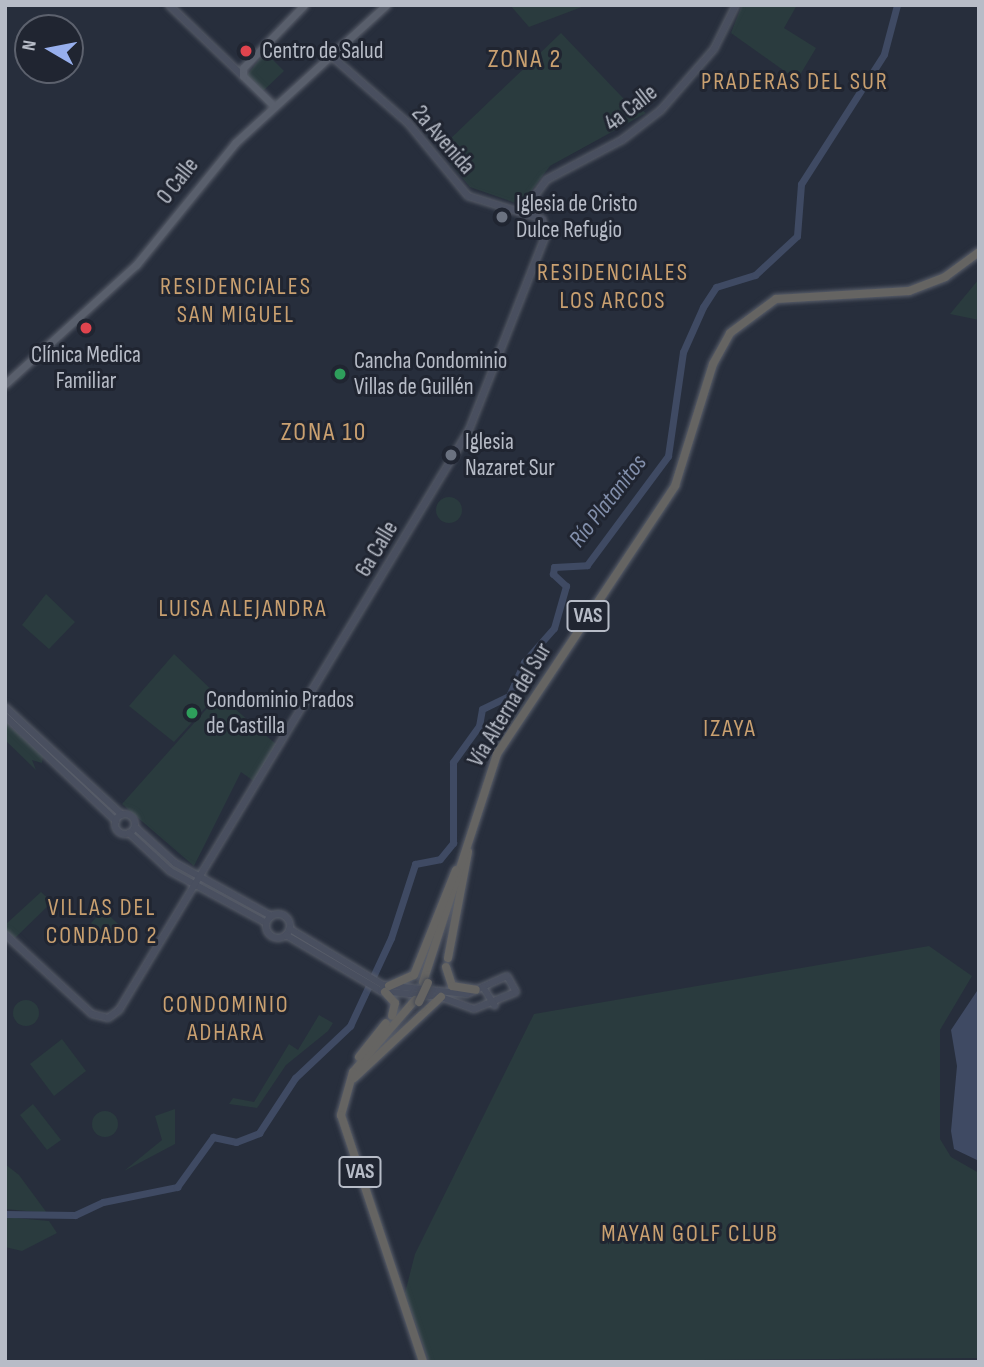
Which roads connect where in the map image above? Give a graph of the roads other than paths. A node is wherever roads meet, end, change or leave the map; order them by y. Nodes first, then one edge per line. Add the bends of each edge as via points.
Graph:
1 (162, 5) edge
2 (169, 5) edge
3 (304, 5) edge
4 (386, 5) edge
5 (736, 5) edge
6 (193, 29) junction
7 (328, 53) junction
8 (240, 70) junction
9 (274, 106) junction
10 (523, 212) junction
11 (547, 222) joint
12 (979, 255) edge
13 (803, 297) junction
14 (5, 384) edge
15 (5, 707) edge
16 (5, 716) edge
17 (119, 818) junction
18 (132, 830) junction
19 (468, 852) junction
20 (460, 864) junction
21 (200, 882) junction
22 (271, 916) junction
23 (266, 923) junction
24 (288, 932) junction
25 (5, 934) edge
26 (448, 958) dead end
27 (446, 967) dead end
28 (426, 982) junction
29 (383, 988) junction
30 (480, 988) junction
31 (441, 997) junction
32 (417, 1001) junction
33 (495, 1006) junction
34 (392, 1016) dead end
35 (386, 1023) dead end
36 (354, 1078) junction
37 (341, 1114) junction
38 (425, 1362) edge

1 - 6 main road
2 - 6 main road
3 - 8 main road
4 - 7 main road, 0 Calle
5 - 10 main road, 4a Calle via 714,49 661,110 622,140 543,183
6 - 8 main road
7 - 9 main road, 0 Calle
7 - 10 main road, 2a Avenida via 408,123 468,196
8 - 9 main road
9 - 14 main road, 0 Calle via 218,160 128,273
10 - 11 main road, 2a Avenida
11 - 21 main road, 6a Calle via 474,420
12 - 13 highway, Vía Alterna del Sur / VAS via 945,277 909,291
13 - 19 highway, Vía Alterna del Sur / VAS via 764,309 727,345 684,478 505,749
13 - 20 highway, Vía Alterna del Sur / VAS via 762,306 724,344 675,486 497,754
15 - 17 main road
16 - 17 main road
17 - 18 main road via 133,818
17 - 18 main road via 120,832
18 - 21 main road
19 - 26 highway
19 - 28 highway, Vía Alterna del Sur / VAS
20 - 28 highway, Vía Alterna del Sur / VAS
20 - 29 highway via 414,975
21 - 22 main road
21 - 23 main road
21 - 25 main road, 6a Calle via 110,1017 89,1012
22 - 23 main road
22 - 24 main road via 285,916
23 - 24 main road via 272,936
24 - 29 main road
27 - 30 highway via 454,988
28 - 32 highway, Vía Alterna del Sur / VAS, bridge
29 - 30 main road
29 - 31 main road
29 - 34 highway via 394,1000
30 - 33 main road
30 - 33 main road via 503,976 514,980 514,996
31 - 33 main road via 467,1008
31 - 36 highway
32 - 36 highway, Vía Alterna del Sur / VAS
32 - 37 highway, Vía Alterna del Sur / VAS via 356,1067
35 - 37 highway via 347,1075
36 - 38 highway, VAS via 347,1120
37 - 38 highway, VAS

